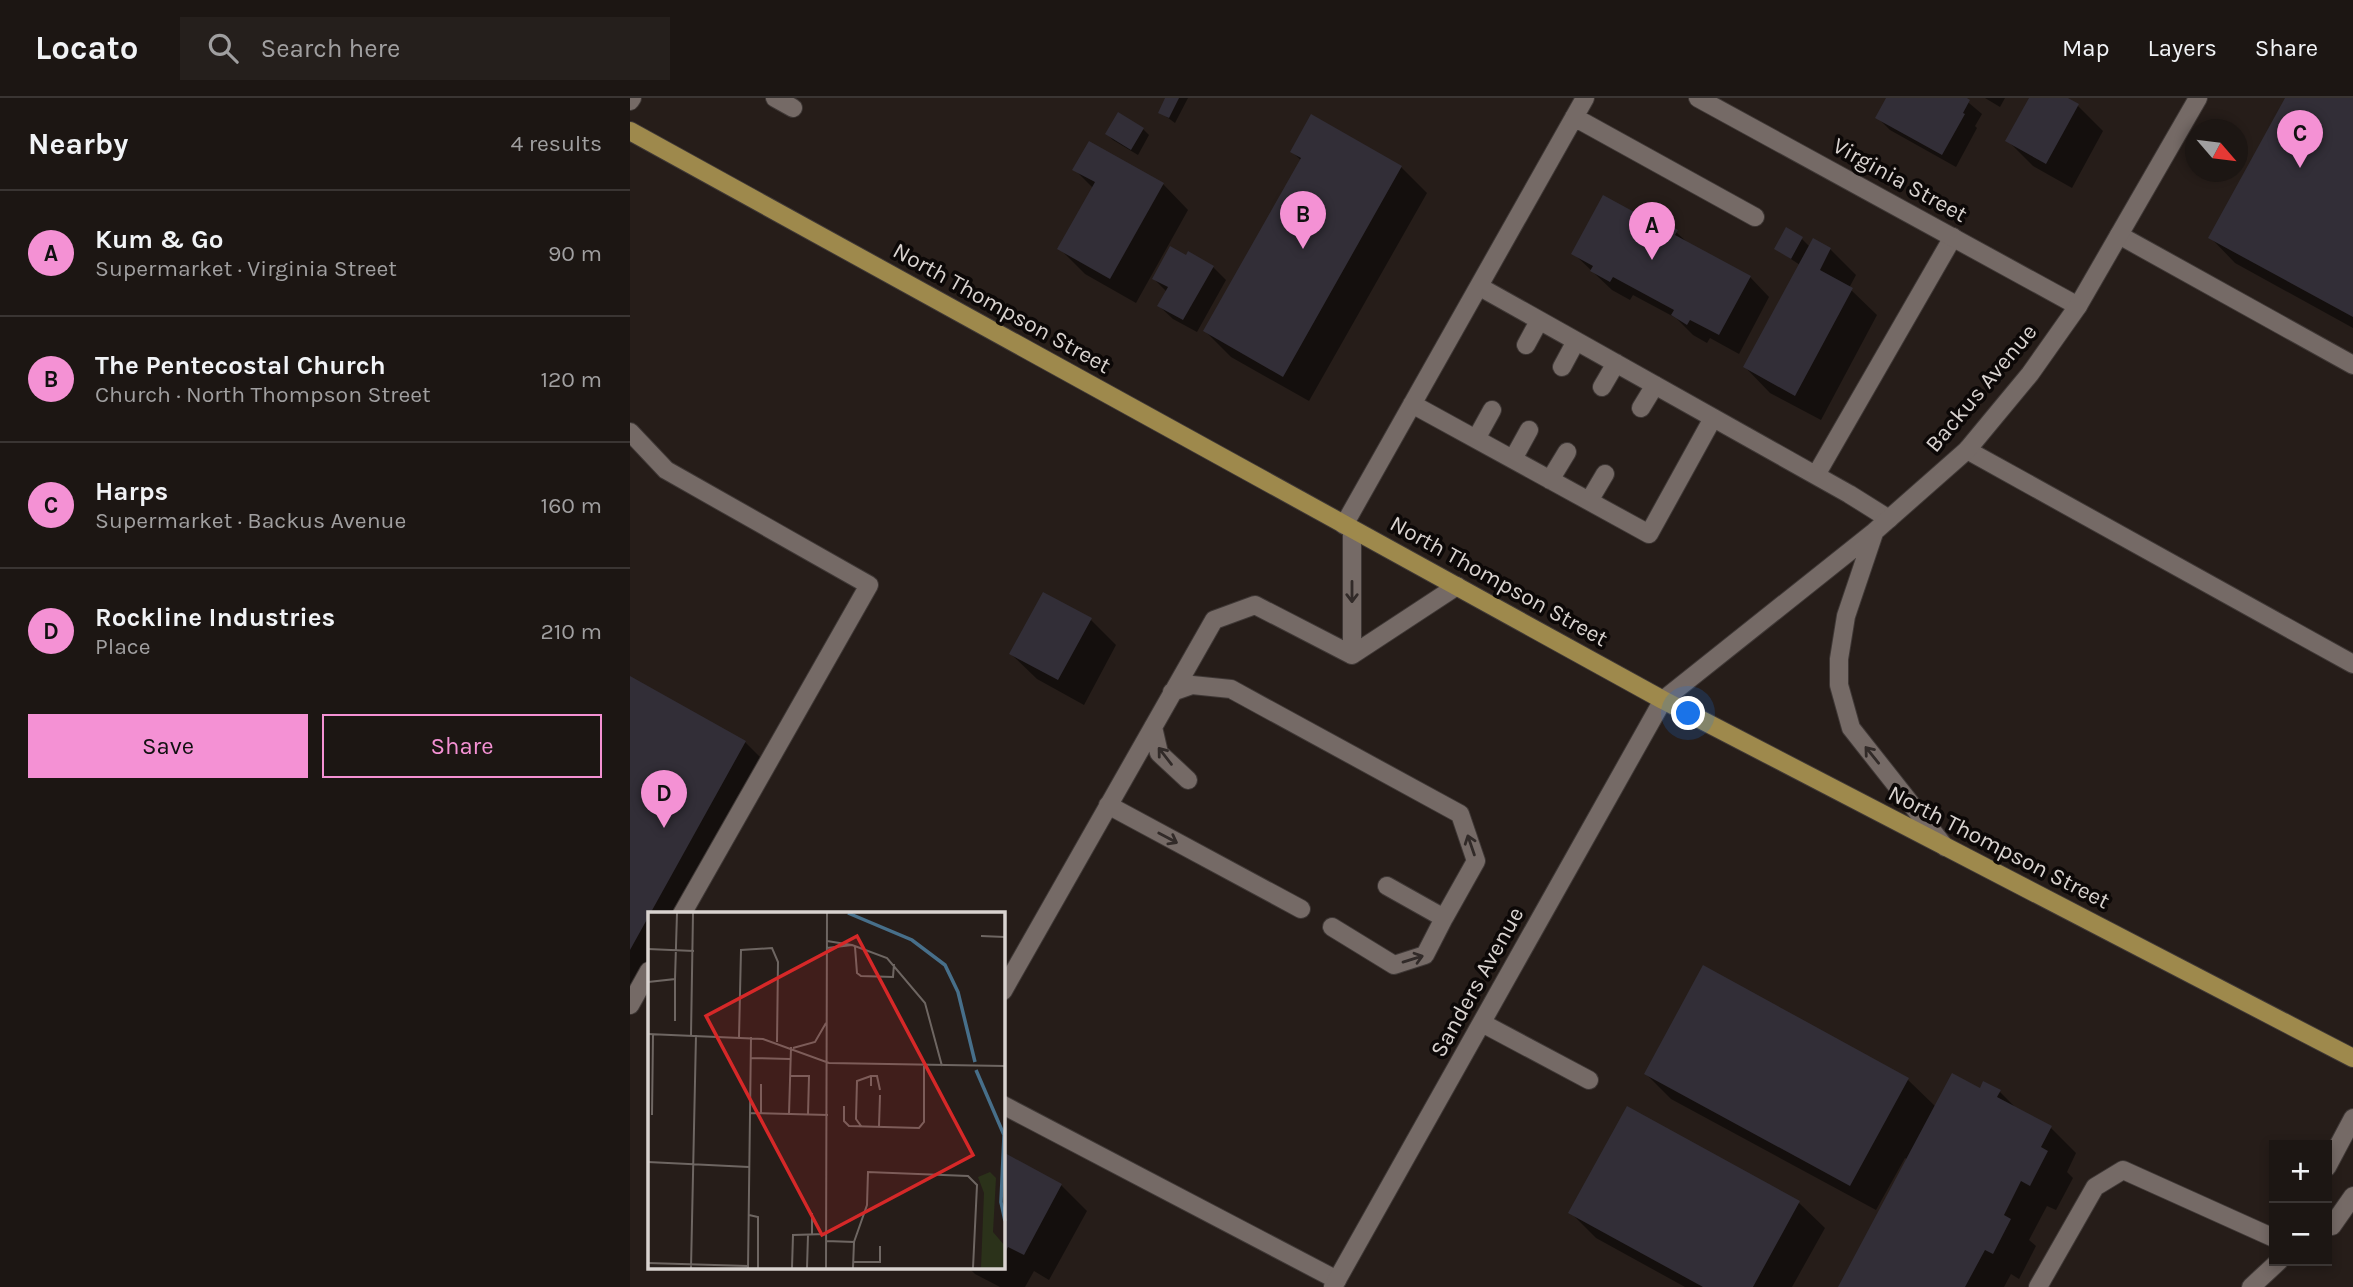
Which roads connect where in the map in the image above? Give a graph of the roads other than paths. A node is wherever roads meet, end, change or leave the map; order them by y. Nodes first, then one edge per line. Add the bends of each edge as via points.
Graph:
1 (775, 98) edge
2 (1585, 98) edge
3 (1698, 98) edge
4 (2198, 98) edge
5 (793, 108) dead end
6 (1574, 117) junction
7 (630, 131) edge
8 (1755, 217) dead end
9 (2119, 235) junction
10 (1953, 237) junction
11 (1480, 287) junction
12 (2078, 306) junction
13 (1539, 321) junction
14 (1576, 341) junction
15 (1526, 345) dead end
16 (1616, 363) junction
17 (2353, 365) edge
18 (1562, 367) dead end
19 (1655, 385) junction
20 (1602, 387) dead end
21 (1412, 404) junction
22 (1641, 408) dead end
23 (1492, 410) dead end
24 (1713, 418) junction
25 (1529, 430) dead end
26 (630, 432) edge
27 (1476, 439) junction
28 (1966, 450) junction
29 (1567, 452) dead end
30 (1513, 459) junction
31 (1605, 474) dead end
32 (1816, 475) junction
33 (1550, 480) junction
34 (1589, 501) junction
35 (1889, 519) junction
36 (1348, 527) junction
37 (1874, 532) junction
38 (1457, 586) junction
39 (1352, 655) junction
40 (2353, 664) edge
41 (1172, 692) junction
42 (1663, 700) junction
43 (1153, 727) junction
44 (1188, 780) dead end
45 (1108, 805) junction
46 (1945, 847) junction
47 (1387, 886) dead end
48 (1301, 909) dead end
49 (683, 912) edge
50 (1444, 918) junction
51 (1332, 927) dead end
52 (648, 973) edge
53 (1004, 989) edge
54 (630, 1005) edge
55 (1482, 1023) junction
56 (2353, 1058) edge
57 (1588, 1080) dead end
58 (1004, 1106) edge
59 (2353, 1118) edge
60 (2332, 1158) edge
61 (2353, 1196) edge
62 (2332, 1226) edge
63 (2269, 1236) edge
64 (2273, 1266) edge
65 (1335, 1283) edge
66 (2038, 1287) edge
67 (2251, 1287) edge

1 - 5 street
2 - 6 street
3 - 10 street, Virginia Street
4 - 9 street, Backus Avenue
6 - 8 street
6 - 11 street
7 - 36 main road, North Thompson Street
9 - 12 street, Backus Avenue
9 - 17 street
10 - 12 street, Virginia Street
10 - 32 street
11 - 13 street
11 - 21 street
12 - 28 street, Backus Avenue via 2030,374
13 - 14 street
13 - 15 street
14 - 16 street
14 - 18 street
16 - 19 street
16 - 20 street
19 - 22 street
19 - 24 street
21 - 27 street
21 - 36 street
23 - 27 street
24 - 32 street
24 - 34 street via 1649,534
25 - 30 street
26 - 49 street via 666,470 869,585
27 - 30 street
28 - 35 street, Backus Avenue
28 - 40 street
29 - 33 street
30 - 33 street
31 - 34 street
32 - 35 street
33 - 34 street
35 - 37 street, Backus Avenue
36 - 38 main road, North Thompson Street
36 -> 39 street
37 - 42 street, Backus Avenue
46 -> 37 street via 1851,728 1839,685 1846,616
38 - 39 street
38 - 42 main road, North Thompson Street
39 - 41 street via 1255,604 1214,620
41 - 43 street
50 -> 41 street via 1476,861 1460,814 1231,689 1192,685
42 - 46 main road, North Thompson Street
42 - 55 street, Sanders Avenue
44 -> 43 street via 1160,752
43 - 45 street
45 -> 48 street
45 - 53 street
46 - 56 main road, North Thompson Street
47 - 50 street
51 -> 50 street via 1394,965 1425,955
52 - 54 street
55 - 57 street
55 - 65 street, Sanders Avenue
58 - 65 street
59 - 60 street
61 - 62 street
63 - 66 street via 2123,1170 2095,1187
64 - 67 street

